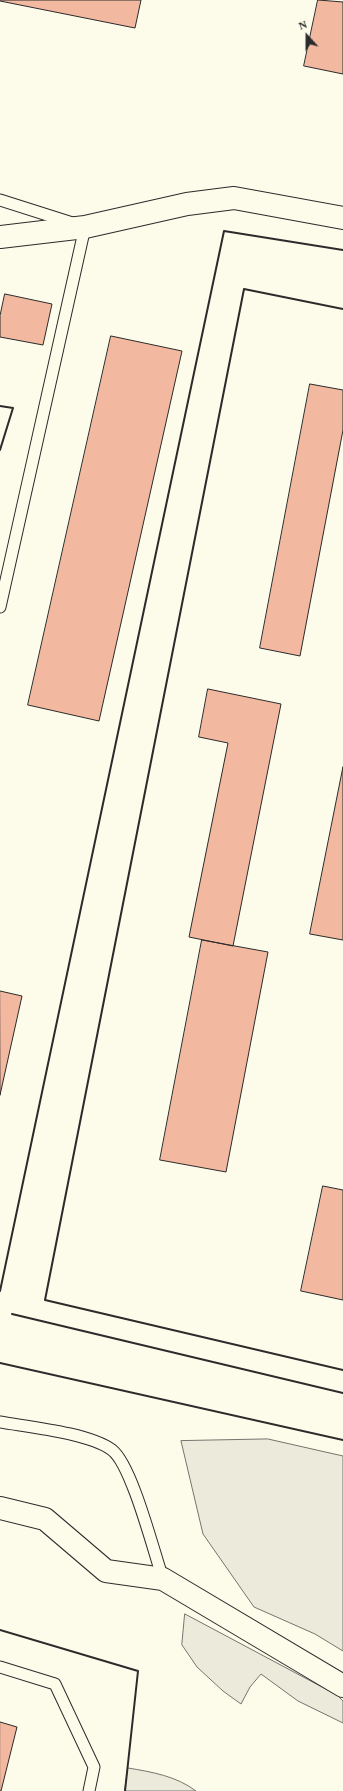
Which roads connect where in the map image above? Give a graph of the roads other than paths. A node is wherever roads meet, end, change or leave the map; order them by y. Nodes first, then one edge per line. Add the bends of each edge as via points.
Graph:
1 (0, 200) edge
2 (343, 218) edge
3 (85, 227) junction
4 (0, 237) edge
5 (0, 607) edge
6 (0, 1422) edge
7 (0, 1508) edge
8 (163, 1580) junction
9 (0, 1667) edge
10 (343, 1686) edge
11 (89, 1791) edge

1 - 3 lane
2 - 3 street via 234,198 187,204
3 - 4 street
3 - 5 lane
6 - 8 lane via 84,1438 112,1450 129,1474
7 - 8 street via 45,1519 106,1571
8 - 10 street
9 - 11 lane via 55,1684 94,1767

